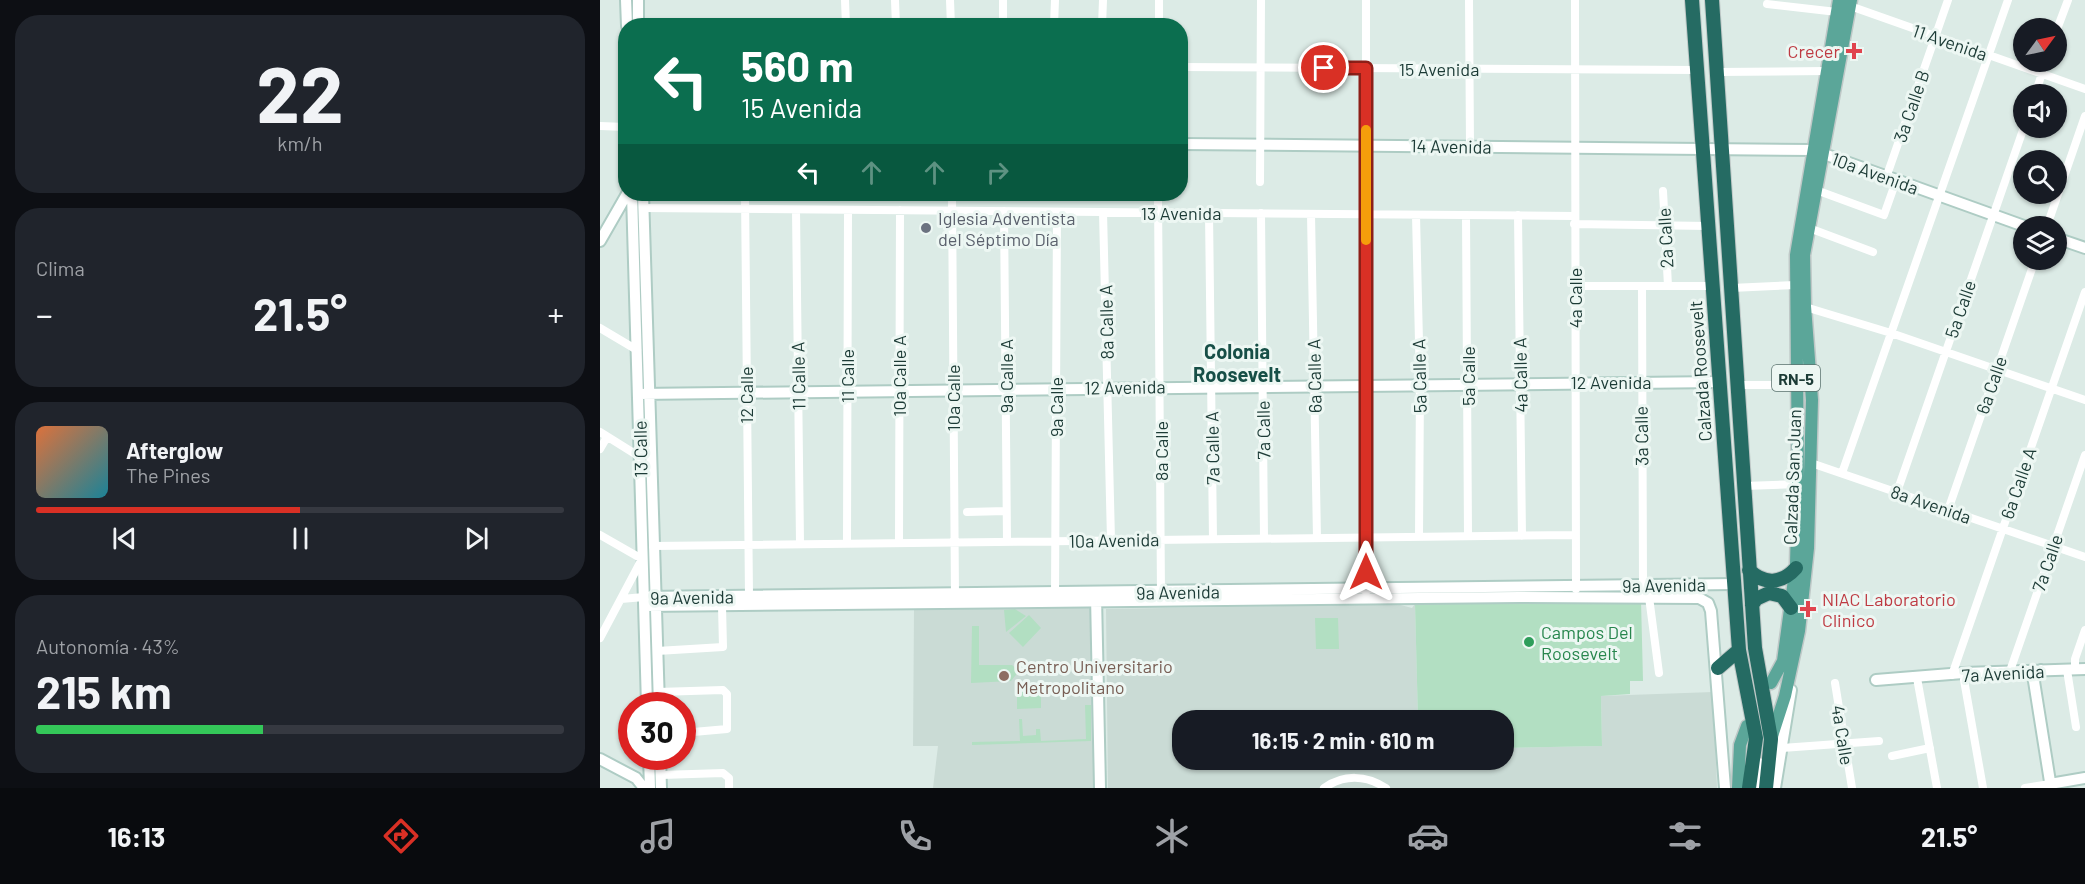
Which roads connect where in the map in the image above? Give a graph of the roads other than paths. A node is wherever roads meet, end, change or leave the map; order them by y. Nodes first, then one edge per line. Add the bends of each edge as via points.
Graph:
1 (626, 0) edge
2 (638, 0) edge
3 (845, 0) edge
4 (895, 0) edge
5 (950, 0) edge
6 (1003, 0) edge
7 (1055, 0) edge
8 (1103, 0) edge
9 (1159, 0) edge
10 (1261, 0) edge
11 (1366, 0) edge
12 (1469, 0) edge
13 (1575, 0) edge
14 (1692, 0) edge
15 (1712, 0) edge
16 (1948, 0) edge
17 (2008, 0) edge
18 (2068, 0) edge
19 (1767, 3) dead end
20 (1844, 5) edge
21 (627, 18) edge
22 (638, 18) edge
23 (846, 18) edge
24 (896, 18) edge
25 (951, 18) edge
26 (1003, 18) edge
27 (1054, 18) edge
28 (1102, 18) edge
29 (1159, 18) edge
30 (2061, 18) edge
31 (1935, 37) junction
32 (1989, 55) junction
33 (1188, 67) edge
34 (1261, 68) junction
35 (1366, 68) junction
36 (1470, 69) junction
37 (1575, 70) junction
38 (1697, 70) junction
39 (1826, 71) junction
40 (1717, 72) junction
41 (2042, 74) junction
42 (2038, 84) edge
43 (2085, 89) edge
44 (2085, 116) edge
45 (600, 126) edge
46 (618, 127) edge
47 (2020, 138) edge
48 (1188, 144) edge
49 (1260, 144) junction
50 (1366, 145) junction
51 (1470, 146) junction
52 (1574, 147) junction
53 (1721, 149) junction
54 (1702, 151) junction
55 (1818, 152) junction
56 (1891, 180) junction
57 (1260, 182) dead end
58 (1816, 190) junction
59 (1662, 191) dead end
60 (1939, 197) junction
61 (618, 201) edge
62 (623, 201) edge
63 (632, 201) edge
64 (644, 201) edge
65 (744, 201) edge
66 (952, 201) edge
67 (1158, 201) edge
68 (644, 208) junction
69 (745, 209) junction
70 (796, 210) junction
71 (848, 210) junction
72 (900, 210) junction
73 (952, 211) junction
74 (1004, 211) junction
75 (1057, 212) junction
76 (1103, 212) junction
77 (1158, 212) junction
78 (1209, 213) junction
79 (1261, 213) junction
80 (1311, 214) junction
81 (1366, 214) junction
82 (1416, 214) junction
83 (1466, 215) junction
84 (1518, 215) junction
85 (1993, 216) junction
86 (2050, 216) edge
87 (1574, 220) junction
88 (2013, 222) edge
89 (1708, 226) junction
90 (1665, 227) junction
91 (1809, 228) junction
92 (600, 233) edge
93 (600, 241) edge
94 (2067, 242) edge
95 (2085, 248) edge
96 (1873, 252) dead end
97 (2032, 270) edge
98 (1795, 285) junction
99 (1575, 286) junction
100 (1642, 286) junction
101 (1668, 286) junction
102 (1712, 286) junction
103 (1731, 288) junction
104 (2085, 292) edge
105 (1800, 306) junction
106 (600, 328) edge
107 (1891, 333) junction
108 (637, 350) junction
109 (1945, 351) junction
110 (1997, 369) junction
111 (1520, 382) junction
112 (1641, 382) junction
113 (1719, 382) junction
114 (1468, 383) junction
115 (1574, 383) junction
116 (1366, 384) junction
117 (1420, 384) junction
118 (1315, 385) junction
119 (1737, 385) junction
120 (1796, 385) junction
121 (1211, 386) junction
122 (1262, 386) junction
123 (1161, 387) junction
124 (1056, 388) junction
125 (1107, 388) junction
126 (2051, 388) junction
127 (953, 389) junction
128 (1006, 389) junction
129 (898, 390) junction
130 (798, 391) junction
131 (847, 391) junction
132 (747, 392) junction
133 (644, 393) junction
134 (2085, 400) edge
135 (604, 434) edge
136 (600, 449) edge
137 (2085, 454) edge
138 (640, 457) junction
139 (1812, 463) junction
140 (1842, 473) junction
141 (1798, 484) junction
142 (1744, 486) junction
143 (1897, 492) junction
144 (1948, 510) junction
145 (1006, 511) junction
146 (967, 512) dead end
147 (2002, 528) junction
148 (600, 535) edge
149 (1576, 535) junction
150 (1468, 536) junction
151 (1522, 536) junction
152 (1367, 537) junction
153 (1419, 537) junction
154 (1264, 538) junction
155 (1317, 538) junction
156 (1161, 539) junction
157 (1213, 539) junction
158 (1056, 540) junction
159 (1111, 540) junction
160 (954, 541) junction
161 (1007, 541) junction
162 (847, 542) junction
163 (899, 542) junction
164 (748, 543) junction
165 (800, 543) junction
166 (653, 546) junction
167 (2053, 546) junction
168 (2085, 557) edge
169 (642, 560) junction
170 (1796, 568) junction
171 (1749, 570) junction
172 (1734, 584) junction
173 (1644, 585) junction
174 (1576, 591) junction
175 (1366, 594) junction
176 (748, 596) junction
177 (1161, 596) junction
178 (1096, 597) junction
179 (1649, 597) junction
180 (1055, 598) junction
181 (621, 599) junction
182 (955, 599) junction
183 (922, 600) junction
184 (650, 602) junction
185 (1752, 605) junction
186 (722, 606) junction
187 (1791, 608) junction
188 (2085, 630) edge
189 (600, 638) edge
190 (1739, 650) junction
191 (657, 651) junction
192 (1718, 668) junction
193 (2076, 669) edge
194 (2010, 671) junction
195 (2042, 672) junction
196 (1659, 673) dead end
197 (1952, 675) junction
198 (1917, 678) junction
199 (1876, 680) dead end
200 (1964, 680) junction
201 (1771, 683) dead end
202 (1834, 683) dead end
203 (647, 692) edge
204 (658, 692) edge
205 (696, 692) edge
206 (1747, 726) dead end
207 (2076, 727) dead end
208 (696, 732) edge
209 (1756, 738) junction
210 (1775, 738) junction
211 (1879, 741) dead end
212 (1844, 744) junction
213 (1930, 748) junction
214 (1892, 756) dead end
215 (600, 759) edge
216 (649, 770) edge
217 (661, 770) edge
218 (661, 775) junction
219 (2085, 778) edge
220 (2050, 786) edge
221 (644, 788) edge
222 (650, 788) edge
223 (661, 788) edge
224 (729, 788) edge
225 (1100, 788) edge
226 (1324, 788) edge
227 (1386, 788) edge
228 (1725, 788) edge
229 (1738, 788) edge
230 (1749, 788) edge
231 (1758, 788) edge
232 (1766, 788) edge
233 (1775, 788) edge
234 (1852, 788) edge
235 (1937, 788) edge
236 (1983, 788) edge
237 (2025, 788) edge

1 - 21 main road
2 - 22 main road
3 - 23 street
4 - 24 street
5 - 25 street
6 - 26 street
7 - 27 street
8 - 28 street
9 - 29 street
10 - 34 street
11 - 35 street
12 - 36 street
13 - 37 street, 4a Calle
14 - 38 highway, Calzada Roosevelt
15 - 40 highway, Calzada Roosevelt
16 - 31 street, 3a Calle B
17 - 32 street
18 - 30 street
19 - 20 street, 11 Avenida
20 - 31 street, 11 Avenida
20 - 39 main road, Calzada San Juan / RN-5
20 - 55 main road, Calzada San Juan / RN-5
31 - 32 street, 11 Avenida
31 - 56 street, 3a Calle B
32 - 41 street, 11 Avenida
32 - 60 street
33 - 34 street, 15 Avenida
34 - 35 street, 15 Avenida
34 - 49 street
35 - 36 street, 15 Avenida
35 - 50 street
36 - 37 street, 15 Avenida
36 - 51 street
37 - 38 street, 15 Avenida
37 - 52 street, 4a Calle
38 - 54 highway, Calzada Roosevelt
39 - 40 street
39 - 55 main road, Calzada San Juan / RN-5
40 - 53 highway, Calzada Roosevelt
41 - 42 street
41 - 43 street, 11 Avenida
44 - 86 street
45 - 46 street
47 - 85 street, 5a Calle
48 - 49 main road, 14 Avenida
49 - 50 main road, 14 Avenida
49 - 57 street
50 - 51 main road, 14 Avenida
50 - 81 street
51 - 52 main road, 14 Avenida
52 - 54 main road, 14 Avenida
52 - 87 street, 4a Calle
53 - 54 main road, 14 Avenida
53 - 55 main road, 10a Avenida
53 - 103 highway, Calzada Roosevelt
54 - 89 highway, Calzada Roosevelt
55 - 56 main road, 10a Avenida
55 - 58 main road, Calzada San Juan / RN-5
55 - 98 main road, Calzada San Juan / RN-5 via 1796,255
56 - 58 street, 3a Calle B via 1884,215
56 - 60 main road, 10a Avenida
58 - 91 main road, Calzada San Juan / RN-5
59 - 90 street, 2a Calle
60 - 85 main road, 10a Avenida
60 - 107 street
61 - 92 main road
62 - 93 main road
63 - 108 main road, 13 Calle
64 - 68 main road, 13 Calle
65 - 69 street, 12 Calle
66 - 73 street, 10a Calle
67 - 77 street, 8a Calle
68 - 69 street, 13 Avenida
68 - 133 main road, 13 Calle
69 - 70 street, 13 Avenida
69 - 132 street, 12 Calle
70 - 71 street, 13 Avenida
70 - 130 street, 11 Calle A
71 - 72 street, 13 Avenida
71 - 131 street, 11 Calle
72 - 73 street, 13 Avenida
72 - 129 street, 10a Calle A
73 - 74 street, 13 Avenida
73 - 127 street, 10a Calle
74 - 75 street, 13 Avenida
74 - 128 street, 9a Calle A
75 - 76 street, 13 Avenida
75 - 124 street, 9a Calle
76 - 77 street, 13 Avenida
76 - 125 street, 8a Calle A
77 - 78 street, 13 Avenida
77 - 123 street, 8a Calle
78 - 79 street, 13 Avenida
78 - 121 street, 7a Calle A
79 - 80 street, 13 Avenida
79 - 122 street, 7a Calle
80 - 81 street, 13 Avenida
80 - 118 street, 6a Calle A
81 - 82 street, 13 Avenida
81 - 116 street
82 - 83 street, 13 Avenida
82 - 117 street, 5a Calle A
83 - 84 street, 13 Avenida
83 - 114 street, 5a Calle
84 - 87 street, 13 Avenida
84 - 111 street, 4a Calle A
85 - 88 main road, 10a Avenida
85 - 109 street, 5a Calle
87 - 90 street, 13 Avenida
87 - 99 street, 4a Calle
89 - 90 street, 13 Avenida
89 - 102 highway, Calzada Roosevelt
90 - 101 street, 2a Calle
91 - 96 street
91 - 105 main road, Calzada San Juan / RN-5
94 - 95 main road
97 - 110 street, 6a Calle
98 - 103 street
98 - 105 main road, Calzada San Juan / RN-5
99 - 100 street
99 - 115 street, 4a Calle
100 - 101 street
100 - 112 street, 3a Calle
101 - 102 street
102 - 113 highway, Calzada Roosevelt
103 - 119 highway, Calzada Roosevelt
104 - 126 street, 6a Calle A
105 - 107 street
105 - 120 main road, Calzada San Juan / RN-5
105 - 139 main road, Calzada San Juan / RN-5 via 1812,400
106 - 108 street
107 - 109 street
107 - 140 street
108 - 133 main road, 13 Calle
109 - 110 street
109 - 143 street, 5a Calle
110 - 126 street
110 - 144 street, 6a Calle
111 - 114 main road, 12 Avenida
111 - 115 main road, 12 Avenida
111 - 151 street, 4a Calle A
112 - 113 main road, 12 Avenida
112 - 115 main road, 12 Avenida
112 - 173 street, 3a Calle
113 - 172 highway, Calzada Roosevelt
114 - 117 main road, 12 Avenida
114 - 150 street, 5a Calle
115 - 149 street, 4a Calle
116 - 117 main road, 12 Avenida
116 - 118 main road, 12 Avenida
116 - 152 street
117 - 153 street, 5a Calle A
118 - 122 main road, 12 Avenida
118 - 155 street, 6a Calle A
119 - 120 street
119 - 142 highway, Calzada Roosevelt
120 - 141 main road, Calzada San Juan / RN-5
121 - 122 main road, 12 Avenida
121 - 123 main road, 12 Avenida
121 - 157 street, 7a Calle A
122 - 154 street, 7a Calle
123 - 125 main road, 12 Avenida
123 - 156 street, 8a Calle
124 - 125 main road, 12 Avenida
124 - 128 main road, 12 Avenida
124 - 158 street, 9a Calle
125 - 159 street, 8a Calle A
126 - 134 street
126 - 147 street, 6a Calle A
127 - 128 main road, 12 Avenida
127 - 129 main road, 12 Avenida
127 - 160 street, 10a Calle
128 - 145 street, 9a Calle A
129 - 131 main road, 12 Avenida
129 - 163 street, 10a Calle A
130 - 131 main road, 12 Avenida
130 - 132 main road, 12 Avenida
130 - 165 street, 11 Calle A
131 - 162 street, 11 Calle
132 - 133 main road, 12 Avenida
132 - 164 street, 12 Calle
133 - 138 main road, 13 Calle
133 - 166 main road, 13 Calle
135 - 136 street
135 - 138 street
137 - 167 street, 7a Calle
138 - 169 main road, 13 Calle
139 - 140 street, 8a Avenida
139 - 210 main road, Calzada San Juan / RN-5 via 1799,631
140 - 143 street, 8a Avenida
141 - 142 street
141 - 170 main road, Calzada San Juan / RN-5
142 - 171 highway, Calzada Roosevelt
143 - 144 street, 8a Avenida
144 - 147 street, 8a Avenida
145 - 146 street
145 - 161 street, 9a Calle A
147 - 167 street, 8a Avenida
147 - 197 street, 6a Calle A
148 - 169 street
149 - 151 street, 10a Avenida
149 - 174 street, 4a Calle
150 - 151 street, 10a Avenida
150 - 153 street, 10a Avenida
152 - 153 street, 10a Avenida
152 - 155 street, 10a Avenida
152 - 175 street
154 - 155 street, 10a Avenida
154 - 157 street, 10a Avenida
156 - 157 street, 10a Avenida
156 - 159 street, 10a Avenida
156 - 177 street, 8a Calle
158 - 159 street, 10a Avenida
158 - 161 street, 10a Avenida
158 - 180 street, 9a Calle
160 - 161 street, 10a Avenida
160 - 163 street, 10a Avenida
160 - 182 street, 10a Calle
162 - 163 street, 10a Avenida
162 - 165 street, 10a Avenida
164 - 165 street, 10a Avenida
164 - 166 street, 10a Avenida
164 - 176 street, 12 Calle
166 - 184 main road, 13 Calle
167 - 168 street, 8a Avenida
167 - 194 street, 7a Calle
169 - 181 street
169 - 184 main road, 13 Calle
170 - 171 highway via 1784,579 1769,581
170 - 187 main road, Calzada San Juan / RN-5
171 - 185 highway, Calzada Roosevelt
172 - 173 main road, 9a Avenida
172 - 190 highway, Calzada Roosevelt
173 - 174 main road, 9a Avenida
174 - 175 main road, 9a Avenida
174 - 179 main road, 9a Avenida
175 - 177 main road, 9a Avenida
176 - 183 main road, 9a Avenida
176 - 184 main road, 9a Avenida
177 - 178 main road, 9a Avenida
178 - 180 main road, 9a Avenida
178 - 225 main road
179 - 192 main road, 9a Avenida via 1699,598 1706,602 1712,611
179 - 196 street
180 - 182 main road, 9a Avenida
181 - 184 street, 9a Avenida
181 - 189 street
182 - 183 main road, 9a Avenida
183 - 186 main road, 9a Avenida
184 - 186 main road, 9a Avenida
184 - 191 main road, 13 Calle
184 - 203 main road, 13 Calle
185 - 187 highway via 1768,592 1782,596
185 - 210 highway, Calzada Roosevelt via 1755,648
186 - 191 street via 723,647
187 - 201 main road, Calzada San Juan / RN-5 via 1783,661
188 - 193 street via 2075,659
190 - 192 highway
190 - 209 highway, Calzada Roosevelt
191 - 204 main road, 13 Calle
192 - 228 main road
193 - 195 main road, 7a Avenida
193 - 207 street
194 - 195 main road, 7a Avenida
194 - 197 main road, 7a Avenida
195 - 200 main road, 7a Avenida
195 - 220 main road
197 - 198 main road, 7a Avenida
197 - 200 main road, 7a Avenida
198 - 199 main road, 7a Avenida
198 - 213 street
200 - 236 street
202 - 212 street, 4a Calle
205 - 208 street via 726,692 727,729
206 - 229 main road via 1740,745
209 - 230 highway, Calzada Roosevelt
209 - 231 main road, Calzada Roosevelt via 1761,743
210 - 212 street
210 - 231 main road, Calzada Roosevelt via 1766,741
210 - 232 highway, Calzada Roosevelt
210 - 233 main road
211 - 212 street
212 - 234 street, 4a Calle
213 - 214 street
213 - 235 street
215 - 221 main road via 636,778
216 - 222 main road
217 - 218 main road
218 - 223 main road
218 - 224 street via 727,774
219 - 220 main road
220 - 237 street
226 - 227 street via 1354,777

